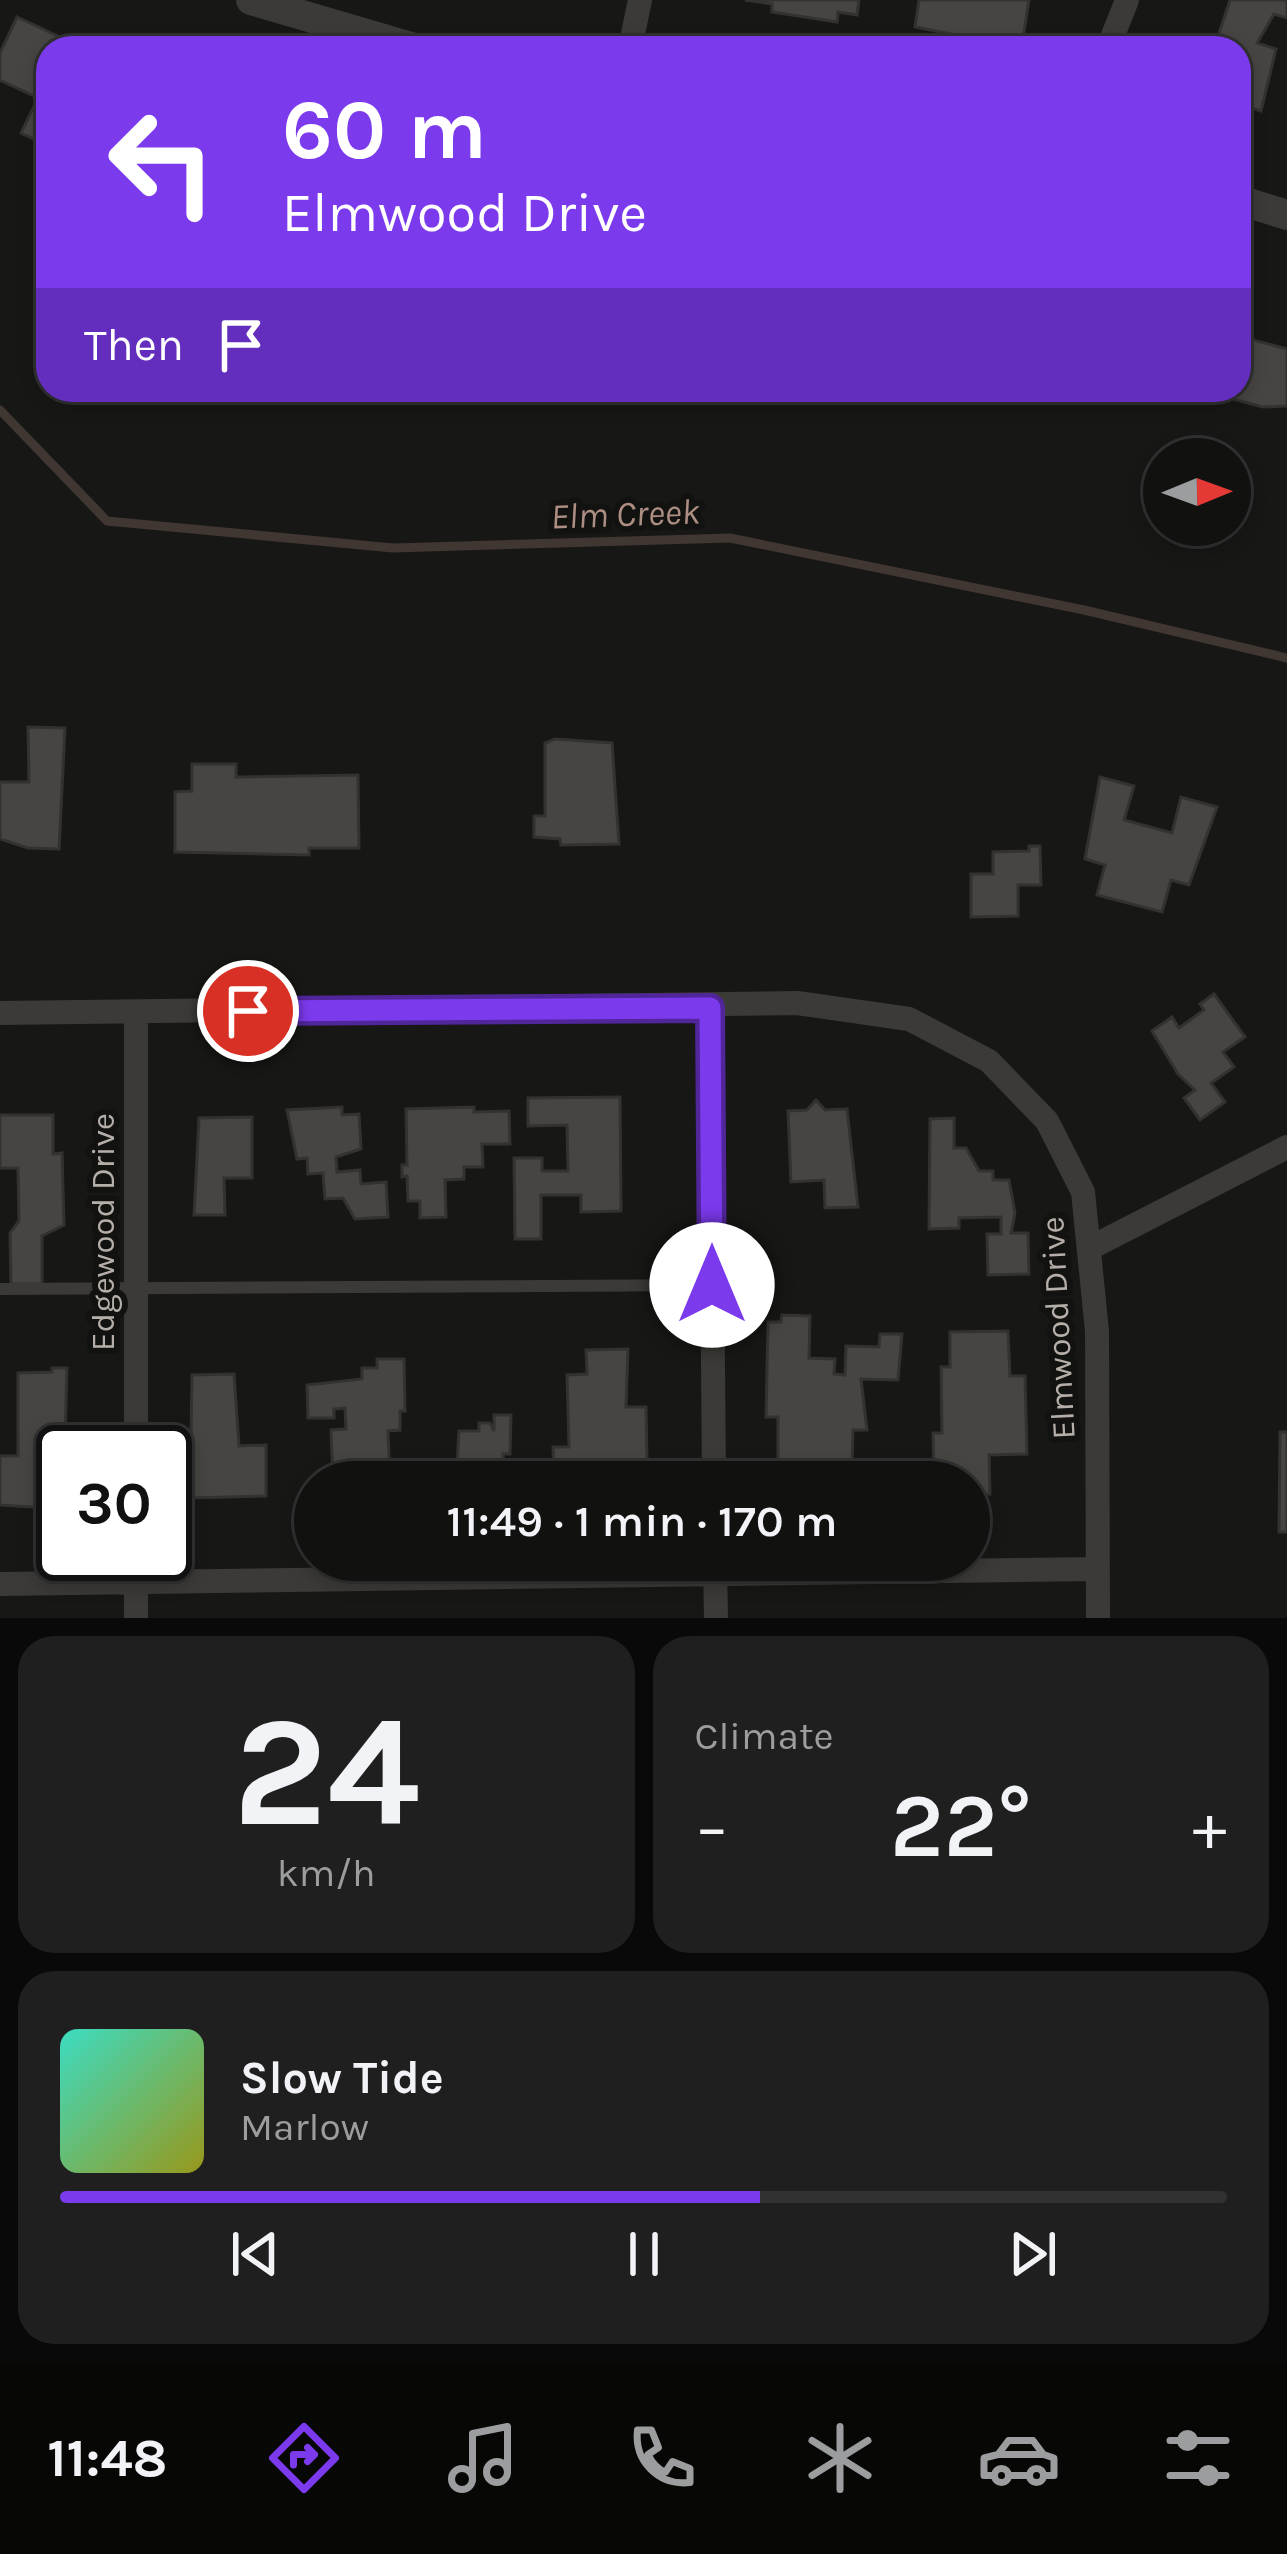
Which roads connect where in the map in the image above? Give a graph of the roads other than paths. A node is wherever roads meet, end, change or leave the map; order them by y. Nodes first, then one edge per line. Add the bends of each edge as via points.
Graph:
1 (251, 0) edge
2 (640, 0) edge
3 (1127, 0) edge
4 (373, 36) edge
5 (632, 36) edge
6 (1113, 36) edge
7 (1251, 204) edge
8 (1287, 215) edge
9 (710, 1008) junction
10 (136, 1012) junction
11 (0, 1013) edge
12 (1287, 1147) edge
13 (1093, 1247) junction
14 (712, 1285) junction
15 (0, 1289) edge
16 (136, 1289) junction
17 (136, 1425) edge
18 (714, 1461) edge
19 (990, 1568) edge
20 (1097, 1569) junction
21 (294, 1578) edge
22 (715, 1581) edge
23 (136, 1582) junction
24 (0, 1584) edge
25 (136, 1618) edge
26 (716, 1618) edge
27 (1098, 1618) edge

1 - 4 street
2 - 5 street
3 - 6 street
7 - 8 street
9 - 10 street, Elmwood Drive
9 - 13 street, Elmwood Drive via 796,1003 909,1019 988,1061 1047,1121 1083,1192
9 - 14 street
10 - 11 street, Elmwood Drive
10 - 16 street, Edgewood Drive
12 - 13 street
13 - 20 street, Elmwood Drive
14 - 16 lane
14 - 18 street
15 - 16 lane
16 - 17 street, Edgewood Drive
19 - 20 street
20 - 27 street, Elmwood Drive
21 - 23 street
22 - 26 street
23 - 24 street
23 - 25 street

